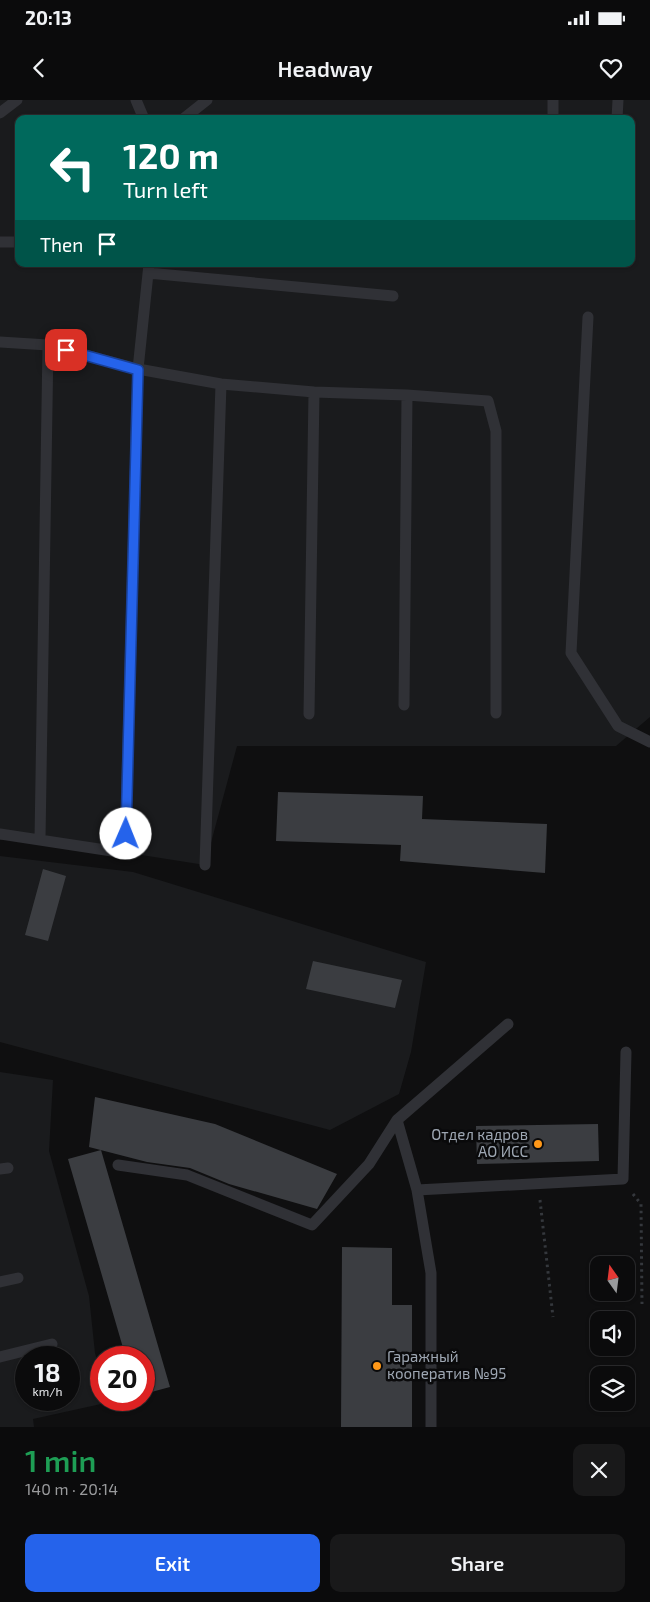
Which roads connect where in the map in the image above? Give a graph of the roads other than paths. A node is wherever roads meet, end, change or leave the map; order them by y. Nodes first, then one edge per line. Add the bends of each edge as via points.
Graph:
1 (17, 100) edge
2 (136, 100) edge
3 (207, 100) edge
4 (553, 100) edge
5 (618, 100) edge
6 (0, 113) edge
7 (142, 115) edge
8 (188, 115) edge
9 (552, 115) edge
10 (617, 115) edge
11 (0, 242) edge
12 (15, 242) edge
13 (148, 268) edge
14 (392, 296) dead end
15 (588, 316) dead end
16 (0, 342) edge
17 (48, 345) junction
18 (138, 370) junction
19 (221, 384) junction
20 (314, 392) junction
21 (407, 395) junction
22 (404, 705) dead end
23 (496, 712) dead end
24 (309, 714) dead end
25 (650, 742) edge
26 (0, 834) edge
27 (40, 840) junction
28 (206, 865) dead end
29 (508, 1024) dead end
30 (626, 1052) dead end
31 (397, 1120) junction
32 (118, 1165) dead end
33 (417, 1190) junction
34 (18, 1278) dead end
35 (0, 1282) edge
36 (52, 1344) dead end
37 (0, 1357) edge
38 (431, 1427) edge

1 - 6 lane
2 - 7 lane
3 - 8 lane
4 - 9 lane
5 - 10 lane
11 - 12 lane
13 - 14 lane
13 - 18 lane
15 - 25 lane via 571,654 618,726
16 - 17 lane
17 - 18 lane
17 - 27 lane
18 - 19 lane
18 - 27 lane via 125,853
19 - 20 lane
19 - 28 lane
20 - 21 lane
20 - 24 lane
21 - 22 lane
21 - 23 lane via 488,401 496,431
26 - 27 lane
29 - 31 lane
30 - 33 lane via 623,1179
31 - 32 lane via 369,1164 312,1225 187,1175
31 - 33 lane
33 - 38 lane via 432,1273
34 - 35 lane
36 - 37 lane

